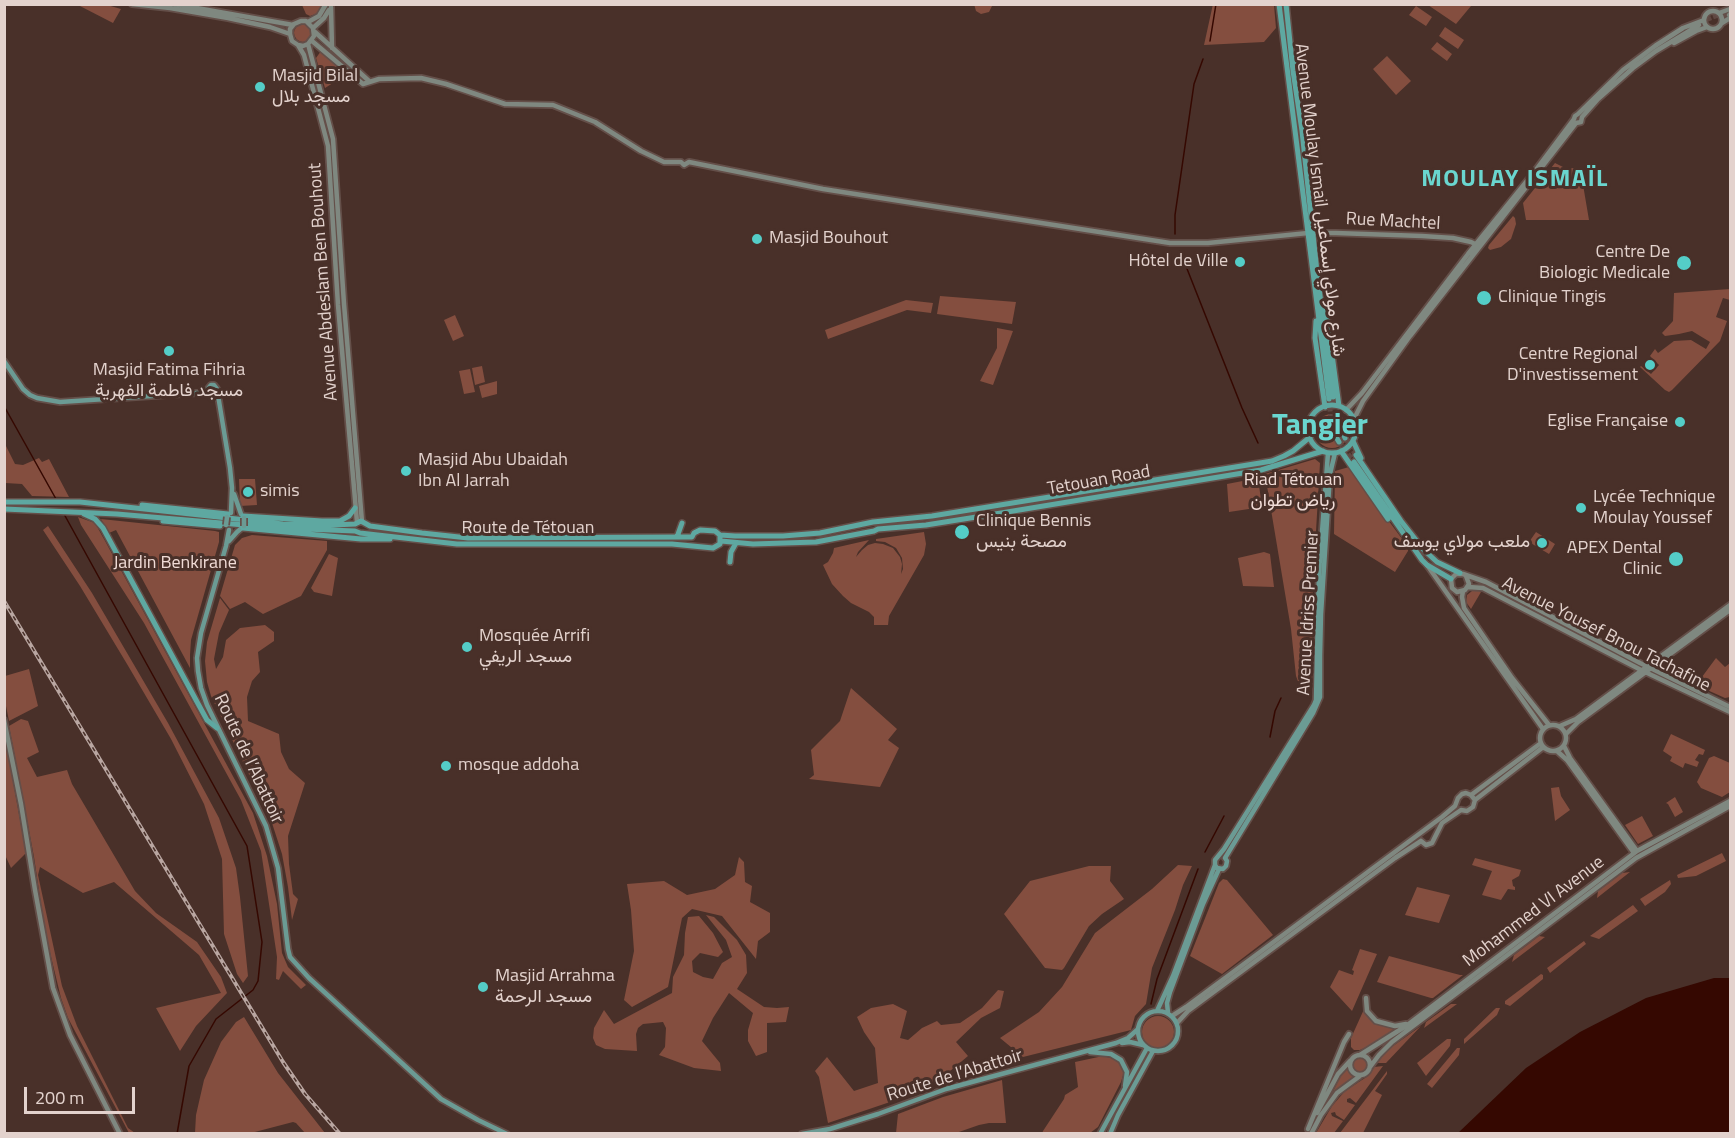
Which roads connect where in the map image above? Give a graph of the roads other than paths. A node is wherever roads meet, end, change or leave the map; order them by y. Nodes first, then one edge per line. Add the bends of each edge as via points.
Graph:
1 (132, 4) edge
2 (174, 4) edge
3 (1279, 4) edge
4 (1286, 4) edge
5 (329, 5) edge
6 (1719, 13) junction
7 (1730, 13) edge
8 (1704, 20) junction
9 (308, 22) junction
10 (1722, 23) junction
11 (1698, 24) tunnel mouth
12 (293, 25) junction
13 (1707, 27) junction
14 (314, 30) junction
15 (290, 34) junction
16 (310, 42) junction
17 (298, 45) junction
18 (332, 48) junction
19 (1299, 52) dead end
20 (1647, 55) junction
21 (1293, 64) junction
22 (369, 81) junction
23 (1310, 232) junction
24 (1478, 245) junction
25 (1320, 291) junction
26 (1317, 310) junction
27 (4, 361) edge
28 (1339, 406) junction
29 (1325, 407) junction
30 (1346, 410) junction
31 (1353, 419) junction
32 (1310, 436) junction
33 (1345, 438) tunnel mouth
34 (1353, 441) junction
35 (1339, 442) tunnel mouth
36 (1325, 452) junction
37 (1338, 452) junction
38 (1356, 456) tunnel mouth
39 (1354, 462) tunnel mouth
40 (232, 488) junction
41 (4, 502) edge
42 (131, 507) junction
43 (355, 508) junction
44 (4, 509) edge
45 (77, 512) junction
46 (136, 515) junction
47 (229, 515) junction
48 (243, 516) junction
49 (322, 521) junction
50 (360, 523) junction
51 (682, 523) dead end
52 (333, 525) junction
53 (874, 526) junction
54 (227, 527) junction
55 (895, 527) junction
56 (1402, 527) junction
57 (241, 529) junction
58 (320, 530) junction
59 (355, 531) junction
60 (363, 532) junction
61 (890, 535) dead end
62 (339, 536) junction
63 (677, 537) junction
64 (692, 537) junction
65 (840, 537) junction
66 (721, 538) junction
67 (413, 539) junction
68 (846, 542) dead end
69 (736, 543) junction
70 (694, 545) junction
71 (226, 546) junction
72 (729, 562) dead end
73 (1427, 565) junction
74 (1463, 574) junction
75 (1451, 579) junction
76 (1468, 587) junction
77 (1463, 591) junction
78 (1731, 605) edge
79 (1731, 610) edge
80 (1647, 669) junction
81 (1731, 707) edge
82 (1731, 712) edge
83 (4, 720) edge
84 (1549, 725) junction
85 (1560, 726) junction
86 (218, 728) junction
87 (1543, 729) junction
88 (1566, 734) junction
89 (1541, 743) junction
90 (1564, 746) junction
91 (1545, 748) junction
92 (1557, 751) junction
93 (1473, 797) junction
94 (1731, 801) edge
95 (1457, 803) junction
96 (1731, 806) edge
97 (1461, 810) junction
98 (1427, 829) junction
99 (1420, 833) junction
100 (1435, 834) junction
101 (1421, 841) junction
102 (1635, 852) junction
103 (1222, 857) junction
104 (1217, 867) junction
105 (1366, 998) dead end
106 (1157, 1011) junction
107 (1170, 1014) junction
108 (1412, 1022) junction
109 (1177, 1023) junction
110 (1137, 1030) junction
111 (1349, 1034) dead end
112 (1116, 1043) junction
113 (1145, 1047) junction
114 (1086, 1051) junction
115 (1153, 1051) junction
116 (1360, 1055) junction
117 (1350, 1061) junction
118 (1370, 1067) junction
119 (1360, 1076) junction
120 (1125, 1089) junction
121 (1113, 1118) junction
122 (1309, 1132) edge
123 (120, 1134) edge
124 (507, 1134) edge
125 (802, 1134) edge
126 (1101, 1134) edge
127 (1109, 1134) edge

1 - 15 main road via 228,18
2 - 12 main road
3 - 23 highway, Avenue Moulay Ismail شارع مولاي إسماعيل
4 - 21 highway, Avenue Moulay Ismail شارع مولاي إسماعيل
5 - 9 main road
5 - 14 main road
5 - 18 main road
6 - 7 main road
6 - 8 main road via 1709,13
6 - 10 main road
7 - 10 main road
8 - 13 main road
8 - 20 main road via 1683,28
9 - 12 main road
9 - 14 main road
10 - 13 main road via 1715,29
11 - 20 main road
12 - 15 main road
13 - 20 main road
14 - 16 main road
14 - 18 main road
15 - 17 main road
16 - 17 main road
16 - 22 main road via 363,84
16 - 50 main road, Avenue Abdeslam Ben Bouhout via 333,139
17 - 43 main road, Avenue Abdeslam Ben Bouhout via 328,146
18 - 22 main road
19 - 21 highway
20 - 24 main road via 1603,88 1580,116 1575,116 1575,121
21 - 23 highway, Avenue Moulay Ismail شارع مولاي إسماعيل
22 - 23 main road, Rue Machtel via 421,78 505,104 553,105 595,122 657,159 681,162 685,157 688,162 789,183 1170,243
23 - 24 main road, Rue Machtel via 1422,236 1460,239
23 - 25 highway, Avenue Moulay Ismail شارع مولاي إسماعيل
23 - 26 highway, Avenue Moulay Ismail شارع مولاي إسماعيل
24 - 30 main road
24 - 31 main road
25 - 26 highway, Avenue Moulay Ismail شارع مولاي إسماعيل via 1331,398
25 - 28 highway via 1327,314
26 - 29 highway via 1315,338
27 - 40 main road via 23,388 46,400 211,393 220,408
28 - 29 highway
28 - 30 highway
29 - 32 highway via 1311,418
30 - 31 highway
31 - 34 highway
32 - 36 highway via 1312,443
32 - 53 highway, Route de Tétouan via 1284,456 1260,463
33 - 35 highway via 1334,419
34 - 37 highway
34 - 56 highway via 1388,495
36 - 37 highway
36 - 55 highway, Tetouan Road via 1261,470
36 - 103 main road, Avenue Idriss Premier via 1316,700
37 - 56 highway via 1391,522
37 - 103 main road, Avenue Idriss Premier via 1330,474 1320,697
38 - 56 highway
39 - 56 highway
40 - 47 main road
40 - 48 main road
41 - 42 highway, Route de Tétouan
42 - 47 highway via 146,505
42 - 52 highway, Route de Tétouan via 283,524
43 - 49 highway via 344,520
43 - 50 main road, Avenue Abdeslam Ben Bouhout
44 - 45 highway, Route de Tétouan
45 - 46 highway, Route de Tétouan
45 - 86 highway via 100,524 207,720
46 - 54 highway
46 - 58 highway, Route de Tétouan
47 - 48 main road
47 - 54 main road, bridge
48 - 49 highway
48 - 57 main road, bridge
49 - 52 highway
50 - 52 highway, Route de Tétouan
50 - 59 highway
50 - 60 highway via 366,529
50 - 63 highway, Route de Tétouan via 468,538
51 - 63 highway
53 - 55 highway, Tetouan Road
53 - 65 highway, Route de Tétouan
53 - 66 highway, Route de Tétouan
54 - 57 main road
54 - 71 main road, Route de l’Abattoir
55 - 61 highway
56 - 73 highway
56 - 74 highway via 1437,561
57 - 62 highway
57 - 71 main road, Route de l’Abattoir
58 - 59 highway, Route de Tétouan
58 - 62 highway
59 - 60 highway, Route de Tétouan
60 - 67 highway, Route de Tétouan
62 - 67 highway
63 - 64 highway, Route de Tétouan
64 - 66 highway, Route de Tétouan via 700,530 715,531
64 - 70 highway
65 - 68 highway
65 - 69 highway, Route de Tétouan via 816,542
66 - 69 highway, Route de Tétouan
66 - 70 highway, Route de Tétouan via 713,548
67 - 70 highway, Route de Tétouan via 457,544
69 - 72 highway
71 - 86 main road, Route de l’Abattoir via 197,658 201,687
73 - 75 highway
73 - 87 main road
74 - 75 main road
74 - 76 main road
74 - 80 main road, Avenue Yousef Bnou Tachafine via 1490,584
75 - 77 main road via 1454,590
76 - 77 main road
76 - 80 main road, Avenue Yousef Bnou Tachafine via 1483,588
77 - 84 main road via 1464,608
78 - 80 main road
79 - 80 main road
80 - 81 main road
80 - 82 main road, Avenue Yousef Bnou Tachafine
80 - 85 main road
80 - 88 main road
83 - 123 main road via 55,998
84 - 85 main road
84 - 87 main road
85 - 88 main road
86 - 124 main road, Route de l’Abattoir via 266,826 278,868 288,950 295,964 441,1099
87 - 89 main road
88 - 90 main road
89 - 91 main road
89 - 93 main road
90 - 92 main road
90 - 102 main road
91 - 92 main road
91 - 93 main road
92 - 102 main road
93 - 95 main road via 1461,794
93 - 97 main road via 1472,809
94 - 102 main road, Mohammed VI Avenue
95 - 97 main road
95 - 98 main road
96 - 118 main road, Mohammed VI Avenue via 1636,858 1386,1047
97 - 100 main road via 1442,823
98 - 99 main road
98 - 100 main road
99 - 101 main road
99 - 107 main road via 1186,1007
100 - 101 main road via 1431,844
101 - 109 main road via 1188,1011
102 - 108 main road, Mohammed VI Avenue
103 - 104 main road via 1215,860
103 - 104 main road via 1226,866
104 - 106 main road
104 - 107 main road via 1170,992
105 - 108 main road via 1368,1013 1376,1021 1395,1026
106 - 107 main road
106 - 110 main road via 1146,1015
107 - 109 main road
108 - 116 main road, Mohammed VI Avenue
109 - 115 main road via 1179,1034 1172,1047
110 - 112 main road, Route de l’Abattoir
110 - 113 main road
111 - 122 main road
112 - 113 main road, Route de l’Abattoir
112 - 114 main road, Route de l’Abattoir
113 - 115 main road
113 - 120 main road
114 - 120 main road via 1111,1054 1121,1060 1126,1072
114 - 125 main road, Route de l’Abattoir via 946,1089 830,1129
115 - 121 main road
116 - 117 main road
116 - 118 main road via 1368,1059
117 - 119 main road via 1351,1071
117 - 122 main road via 1338,1074
118 - 119 main road
119 - 122 main road via 1337,1093
120 - 121 main road
121 - 126 main road
121 - 127 main road

